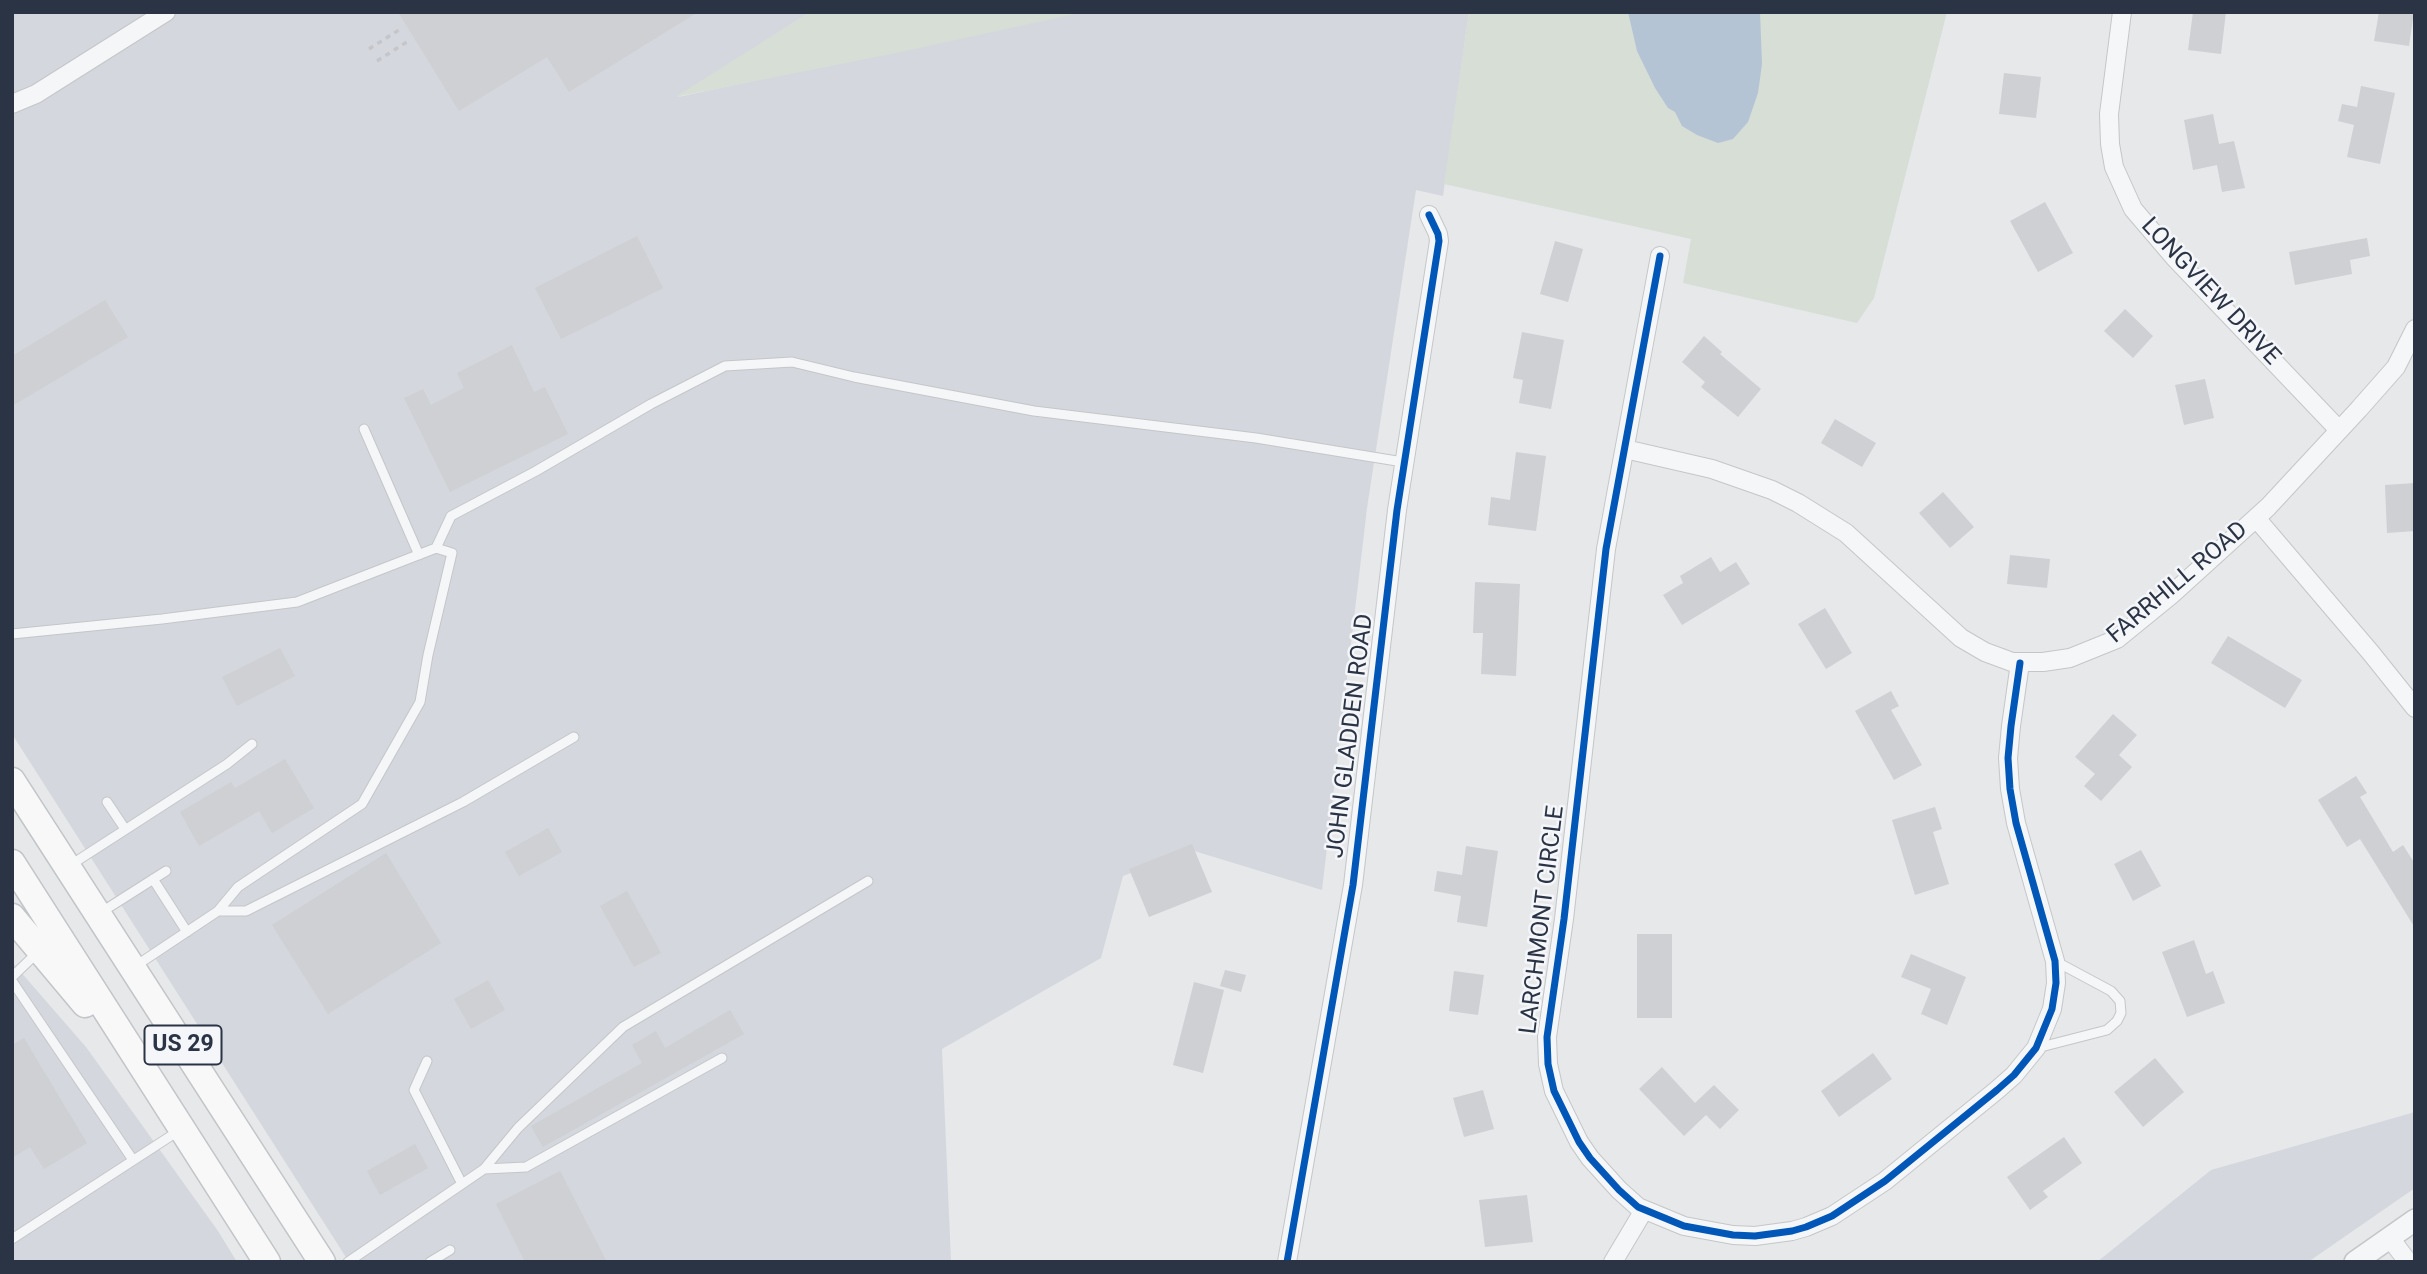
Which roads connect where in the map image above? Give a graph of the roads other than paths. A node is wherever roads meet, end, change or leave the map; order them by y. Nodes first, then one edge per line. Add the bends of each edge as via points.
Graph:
1 (166, 12) edge
2 (2122, 12) edge
3 (12, 104) edge
4 (1429, 215) dead end
5 (1660, 256) dead end
6 (2415, 329) edge
7 (364, 429) dead end
8 (2339, 430) junction
9 (1625, 449) junction
10 (1403, 462) junction
11 (2256, 518) junction
12 (436, 548) junction
13 (419, 555) junction
14 (12, 634) edge
15 (2020, 663) junction
16 (2415, 708) edge
17 (574, 737) dead end
18 (252, 744) dead end
19 (12, 781) edge
20 (107, 802) dead end
21 (125, 829) junction
22 (12, 863) edge
23 (68, 867) junction
24 (166, 871) dead end
25 (153, 879) junction
26 (868, 881) dead end
27 (218, 911) junction
28 (99, 914) junction
29 (12, 917) edge
30 (187, 932) junction
31 (40, 950) junction
32 (2055, 961) junction
33 (133, 968) junction
34 (12, 979) edge
35 (2036, 1048) junction
36 (722, 1058) dead end
37 (426, 1061) dead end
38 (164, 1102) junction
39 (182, 1129) junction
40 (133, 1160) junction
41 (484, 1169) junction
42 (462, 1184) junction
43 (1644, 1210) junction
44 (2415, 1220) edge
45 (2390, 1238) junction
46 (12, 1239) edge
47 (450, 1250) dead end
48 (267, 1262) edge
49 (322, 1262) edge
50 (348, 1262) edge
51 (430, 1262) edge
52 (1287, 1262) edge
53 (1614, 1262) edge
54 (2355, 1262) edge
55 (2408, 1262) edge

1 - 3 street via 36,94
2 - 8 street, LONGVIEW DRIVE via 2109,114 2110,145 2114,167 2133,209
4 - 10 street, JOHN GLADDEN ROAD via 1439,241
5 - 9 street, LARCHMONT CIRCLE
6 - 8 street, FARRHILL ROAD via 2396,367
7 - 13 lane
8 - 11 street, FARRHILL ROAD
9 - 15 street, FARRHILL ROAD via 1713,469 1798,503 1846,533 1961,638 1985,652
9 - 43 street, LARCHMONT CIRCLE via 1606,549 1547,1037 1554,1091 1584,1150 1619,1190
10 - 12 lane via 1256,438 1034,411 792,362 725,366 451,516
10 - 52 street, JOHN GLADDEN ROAD via 1353,886
11 - 15 street, FARRHILL ROAD via 2117,639 2070,658
11 - 16 street
12 - 13 lane
12 - 27 lane via 452,553 420,702 377,780 362,804 238,887
13 - 14 lane via 297,602
15 - 32 street, LARCHMONT CIRCLE via 2008,758 2010,789
17 - 27 lane via 463,802 247,911
18 - 21 lane
19 - 23 main road, US 29
20 - 21 lane
21 - 23 lane
22 - 38 main road, US 29
23 - 28 main road, US 29
24 - 25 lane
25 - 28 lane
25 - 30 lane
26 - 41 lane via 623,1027 518,1128
27 - 30 lane
28 - 33 main road, US 29
29 - 31 main road
30 - 33 lane
31 - 34 lane
31 - 38 main road
32 - 35 street, LARCHMONT CIRCLE via 2052,1009
32 - 35 lane via 2111,991 2120,1001 2121,1013 2107,1030
33 - 49 main road, US 29
34 - 40 lane
35 - 43 street, LARCHMONT CIRCLE via 2014,1075 1912,1160 1856,1202 1807,1227 1733,1235 1684,1226
36 - 41 lane via 526,1167
37 - 42 lane via 414,1090
38 - 39 main road, US 29
39 - 40 lane
39 - 48 main road, US 29
40 - 46 lane
41 - 42 lane
42 - 50 lane
43 - 53 street
44 - 45 street
45 - 54 street
45 - 55 street
47 - 51 lane

